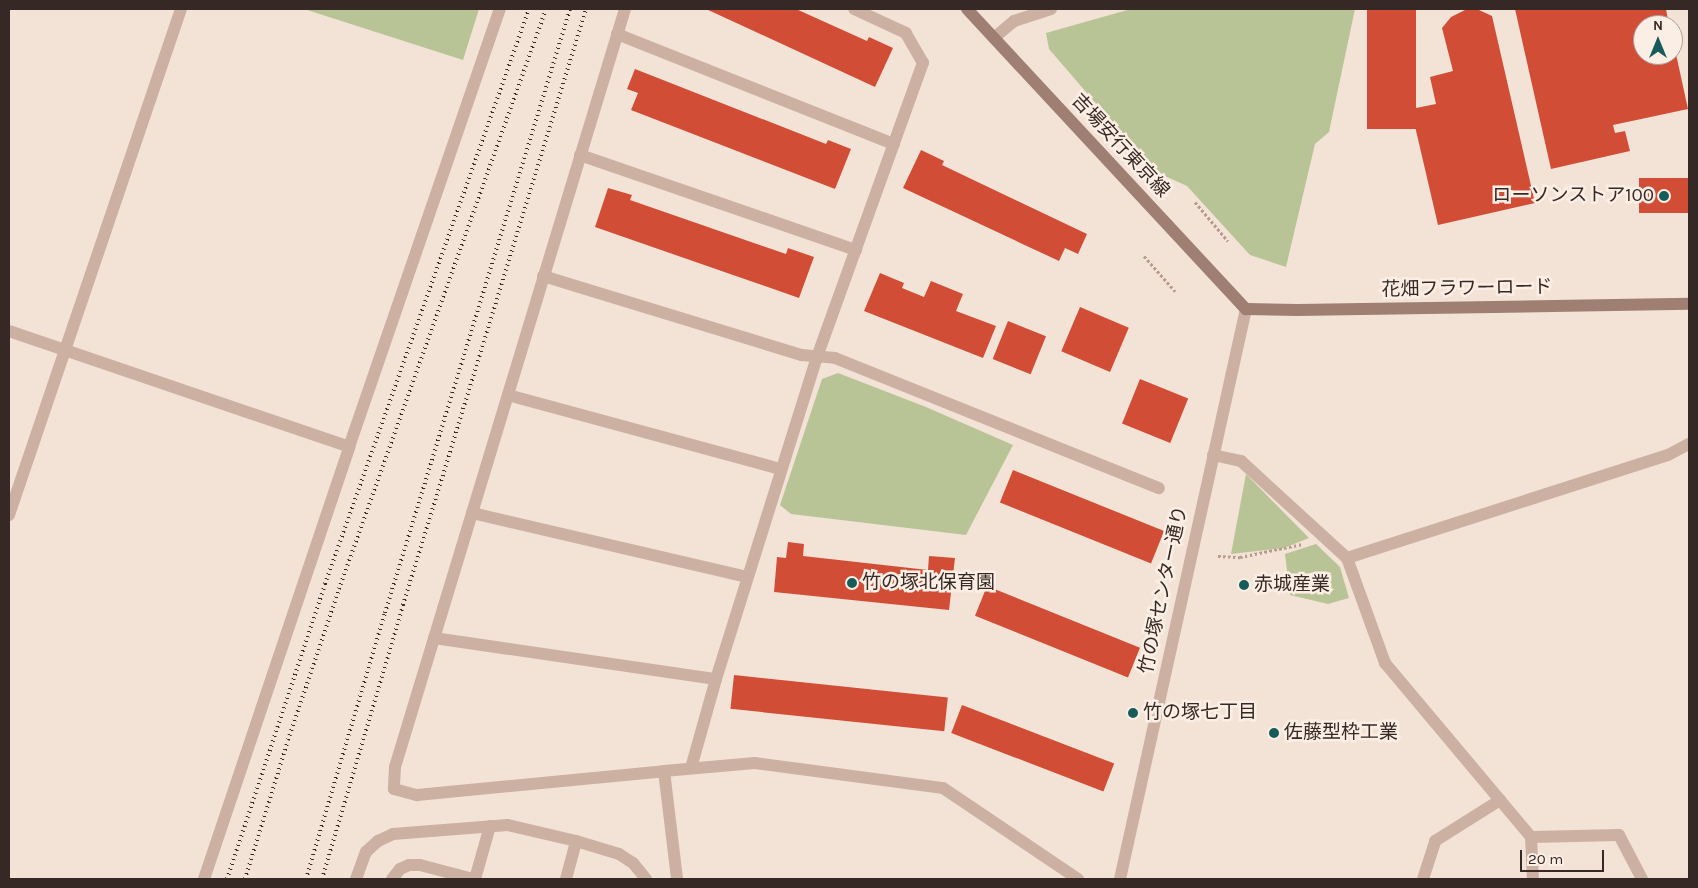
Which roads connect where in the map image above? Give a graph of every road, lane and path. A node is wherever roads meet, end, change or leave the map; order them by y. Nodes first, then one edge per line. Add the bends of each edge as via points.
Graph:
1 (181, 9) edge
2 (500, 9) edge
3 (625, 9) edge
4 (854, 9) edge
5 (967, 9) edge
6 (1051, 9) edge
7 (617, 34) junction
8 (995, 37) junction
9 (894, 144) junction
10 (580, 155) junction
11 (1194, 202) dead end
12 (1228, 240) dead end
13 (856, 250) junction
14 (1144, 256) dead end
15 (543, 276) junction
16 (1175, 291) dead end
17 (1689, 304) edge
18 (1246, 309) junction
19 (9, 331) edge
20 (65, 350) junction
21 (817, 357) junction
22 (508, 395) junction
23 (1689, 444) edge
24 (349, 447) junction
25 (1212, 455) junction
26 (781, 469) junction
27 (1159, 488) dead end
28 (472, 513) junction
29 (9, 516) edge
30 (1320, 533) junction
31 (1218, 556) dead end
32 (1347, 558) junction
33 (747, 577) junction
34 (434, 638) junction
35 (716, 679) junction
36 (691, 768) junction
37 (664, 771) junction
38 (1500, 800) junction
39 (490, 826) junction
40 (1531, 837) junction
41 (576, 841) junction
42 (204, 879) edge
43 (356, 879) edge
44 (392, 879) edge
45 (474, 879) edge
46 (566, 879) edge
47 (646, 879) edge
48 (677, 879) edge
49 (1078, 879) edge
50 (1120, 879) edge
51 (1423, 879) edge
52 (1533, 879) edge
53 (1642, 879) edge

1 - 20 street
2 - 24 street
3 - 7 street
4 - 9 street via 906,33 923,64
5 - 8 main road, 吉場安行東京線
6 - 8 street via 1014,21
7 - 9 street
7 - 10 street
8 - 18 main road, 吉場安行東京線
9 - 13 street
10 - 13 street
10 - 15 street
11 - 12 path
13 - 21 street
14 - 16 path
15 - 21 street
15 - 22 street
17 - 18 main road, 花畑フラワーロード
18 - 25 street, 竹の塚センター通り
19 - 20 street
20 - 24 street
20 - 29 street
21 - 26 street
21 - 27 street via 835,358
22 - 26 street
22 - 28 street
23 - 32 street via 1668,455
24 - 42 street
25 - 30 street via 1242,460
25 - 50 street, 竹の塚センター通り
26 - 33 street
28 - 33 street
28 - 34 street
30 - 31 path via 1310,542 1292,548 1240,557
30 - 32 street
32 - 38 street via 1385,664
33 - 35 street
34 - 35 street
34 - 37 street via 395,767 394,789 417,795
35 - 36 street
36 - 37 street
36 - 49 street via 755,763 943,788
37 - 48 street
38 - 40 street
38 - 51 street via 1435,842
39 - 41 street via 508,825
39 - 43 street via 393,834 366,852
39 - 45 street
40 - 52 street
40 - 53 street via 1620,835
41 - 46 street
41 - 47 street via 619,854 633,863
44 - 45 street via 409,864

